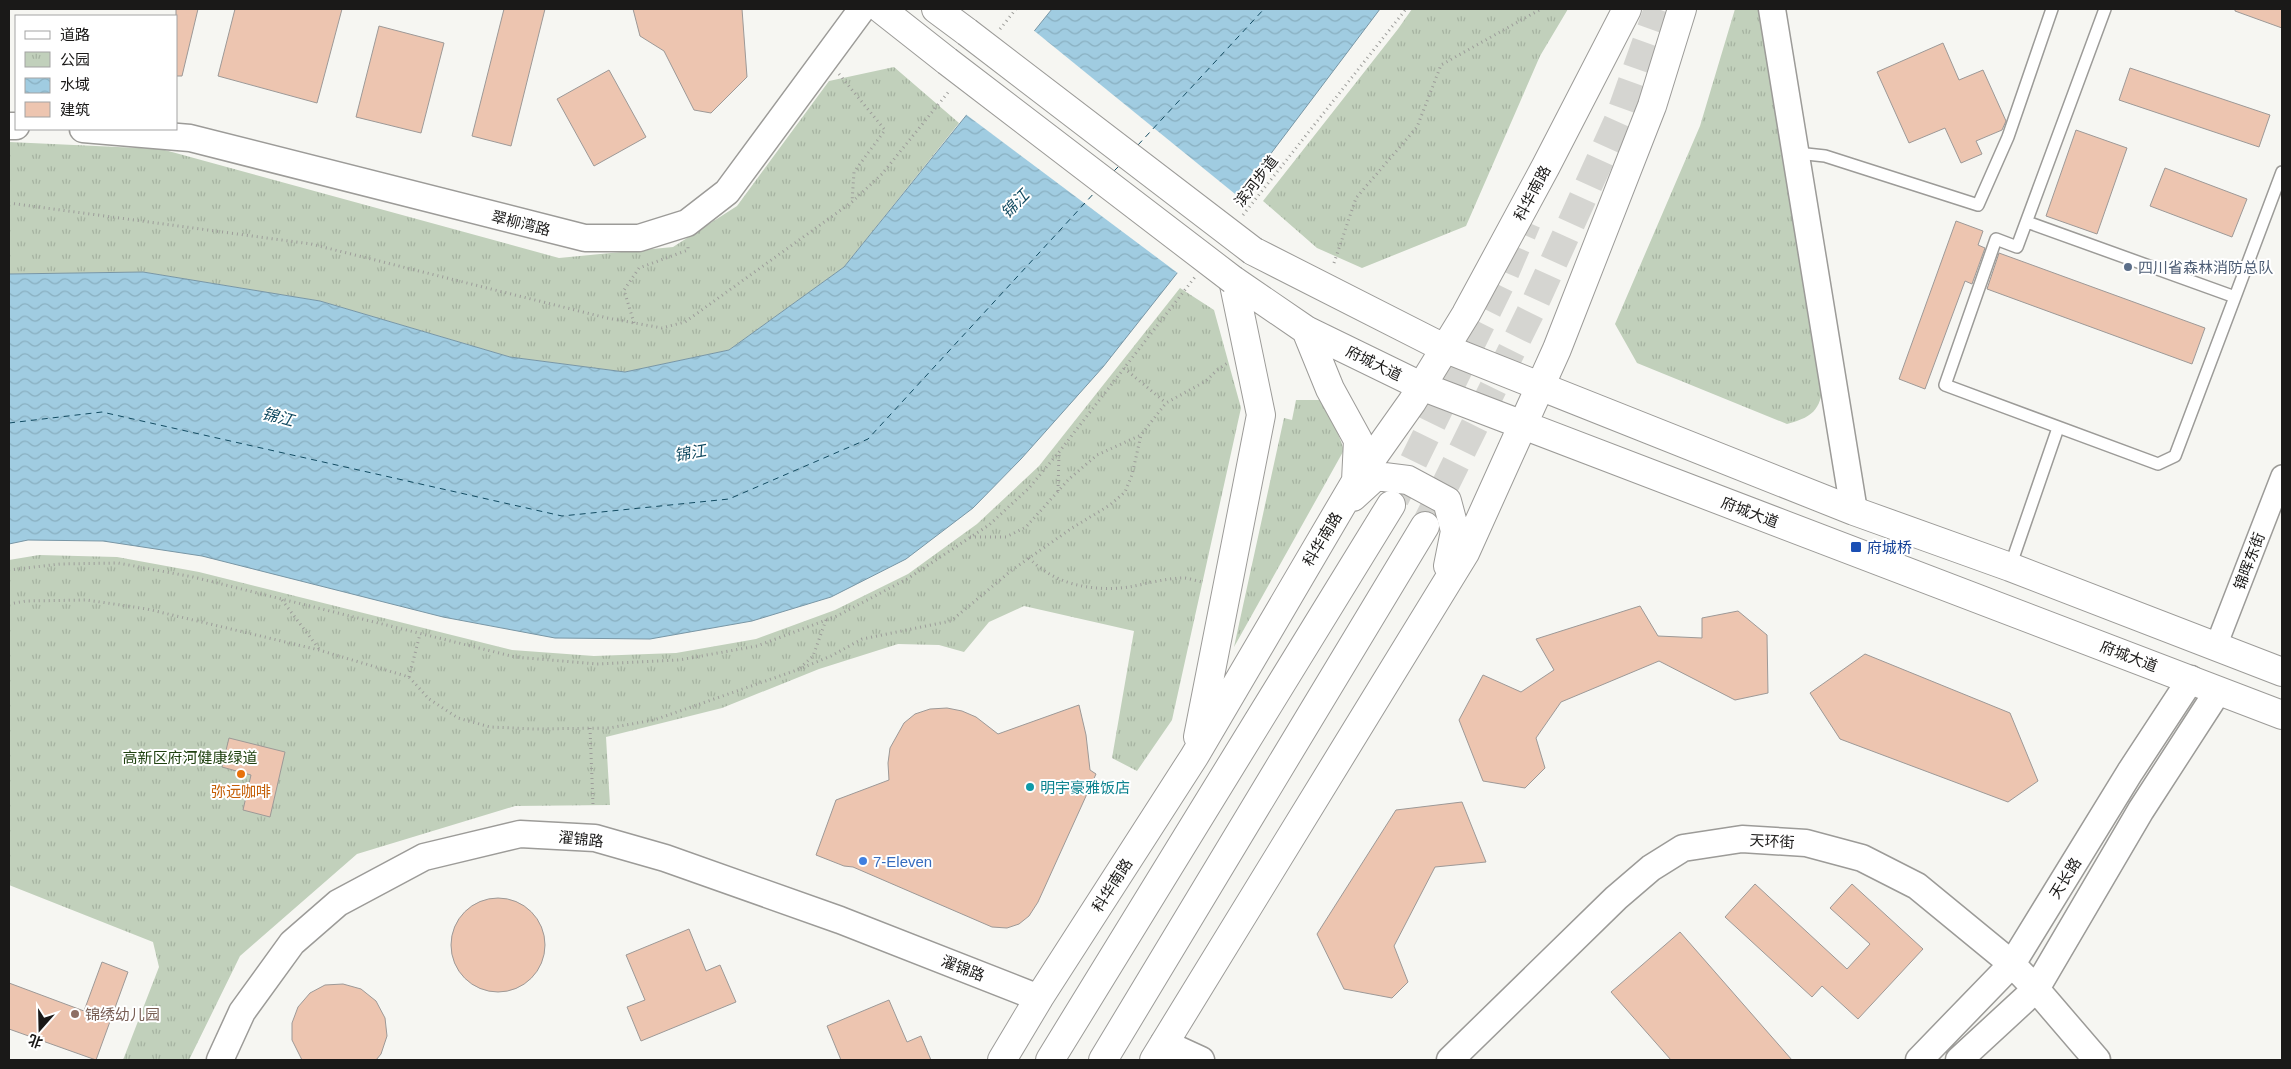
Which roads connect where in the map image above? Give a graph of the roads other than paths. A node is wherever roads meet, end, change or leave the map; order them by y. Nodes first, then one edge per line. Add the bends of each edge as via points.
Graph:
1 (862, 9) edge
2 (881, 9) edge
3 (936, 9) edge
4 (1627, 9) edge
5 (1682, 9) edge
6 (1772, 9) edge
7 (2052, 9) edge
8 (2105, 9) edge
9 (95, 130) edge
10 (1797, 153) junction
11 (2282, 172) edge
12 (2027, 222) junction
13 (1232, 280) junction
14 (2235, 297) junction
15 (1306, 330) junction
16 (1444, 348) junction
17 (1421, 386) junction
18 (1541, 386) junction
19 (1523, 426) junction
20 (2058, 428) junction
21 (2282, 476) edge
22 (1356, 481) junction
23 (1391, 506) tunnel mouth
24 (1341, 508) junction
25 (1854, 511) junction
26 (1425, 526) tunnel mouth
27 (2010, 567) junction
28 (1444, 587) junction
29 (2216, 646) junction
30 (2282, 672) edge
31 (2191, 679) junction
32 (2218, 691) junction
33 (2282, 716) edge
34 (1194, 757) junction
35 (2012, 964) junction
36 (2036, 988) junction
37 (1039, 998) junction
38 (1159, 1052) edge
39 (220, 1060) edge
40 (1002, 1060) edge
41 (1050, 1060) edge
42 (1103, 1060) edge
43 (1201, 1060) edge
44 (1450, 1060) edge
45 (1918, 1060) edge
46 (1959, 1060) edge
47 (2097, 1060) edge

1 - 9 street, 翠柳湾路 via 727,192 687,223 639,238 585,238 190,138
2 - 13 main road, 府城大道, bridge
3 - 16 main road, bridge via 1253,251
4 - 16 main road, 科华南路 via 1466,314
5 - 18 main road via 1652,106
6 - 10 street
7 - 10 lane via 2008,137 1978,205 1825,156
8 - 12 lane
10 - 25 street
11 - 14 lane
12 - 14 lane
12 - 20 lane via 2017,246 1996,240 1945,385
13 - 15 main road, 府城大道
13 - 34 main road via 1261,415
14 - 20 lane via 2175,456 2158,464
15 - 17 main road, 府城大道
15 - 22 main road via 1330,388 1358,440
16 - 17 main road, 科华南路
16 - 18 main road
17 - 19 main road, 府城大道
17 - 22 main road, 科华南路
18 - 19 main road
18 - 25 main road
19 - 28 main road via 1465,553
19 - 31 main road, 府城大道
20 - 27 lane
21 - 29 street, 锦晖东街
22 - 24 main road, 科华南路
23 - 41 main road
24 - 28 main road via 1376,476 1408,480 1447,501 1455,531
24 - 34 main road, 科华南路
25 - 27 main road
26 - 42 main road
27 - 29 main road
28 - 38 main road
29 - 30 main road
31 - 32 main road, 府城大道
31 - 35 street, 天长路
32 - 33 main road, 府城大道
32 - 36 street, 天长路 via 2141,810
34 - 37 main road, 科华南路
35 - 36 street, 天环街
35 - 44 street, 天环街 via 1917,886 1862,858 1806,843 1742,839 1683,848 1651,868 1616,898
35 - 45 street, 天长路
36 - 46 street, 天长路
36 - 47 street, 天环街
37 - 39 street, 濯锦路 via 840,920 665,858 595,838 520,834 424,857 338,903 292,943 242,1012
37 - 40 main road, 科华南路
38 - 43 street

